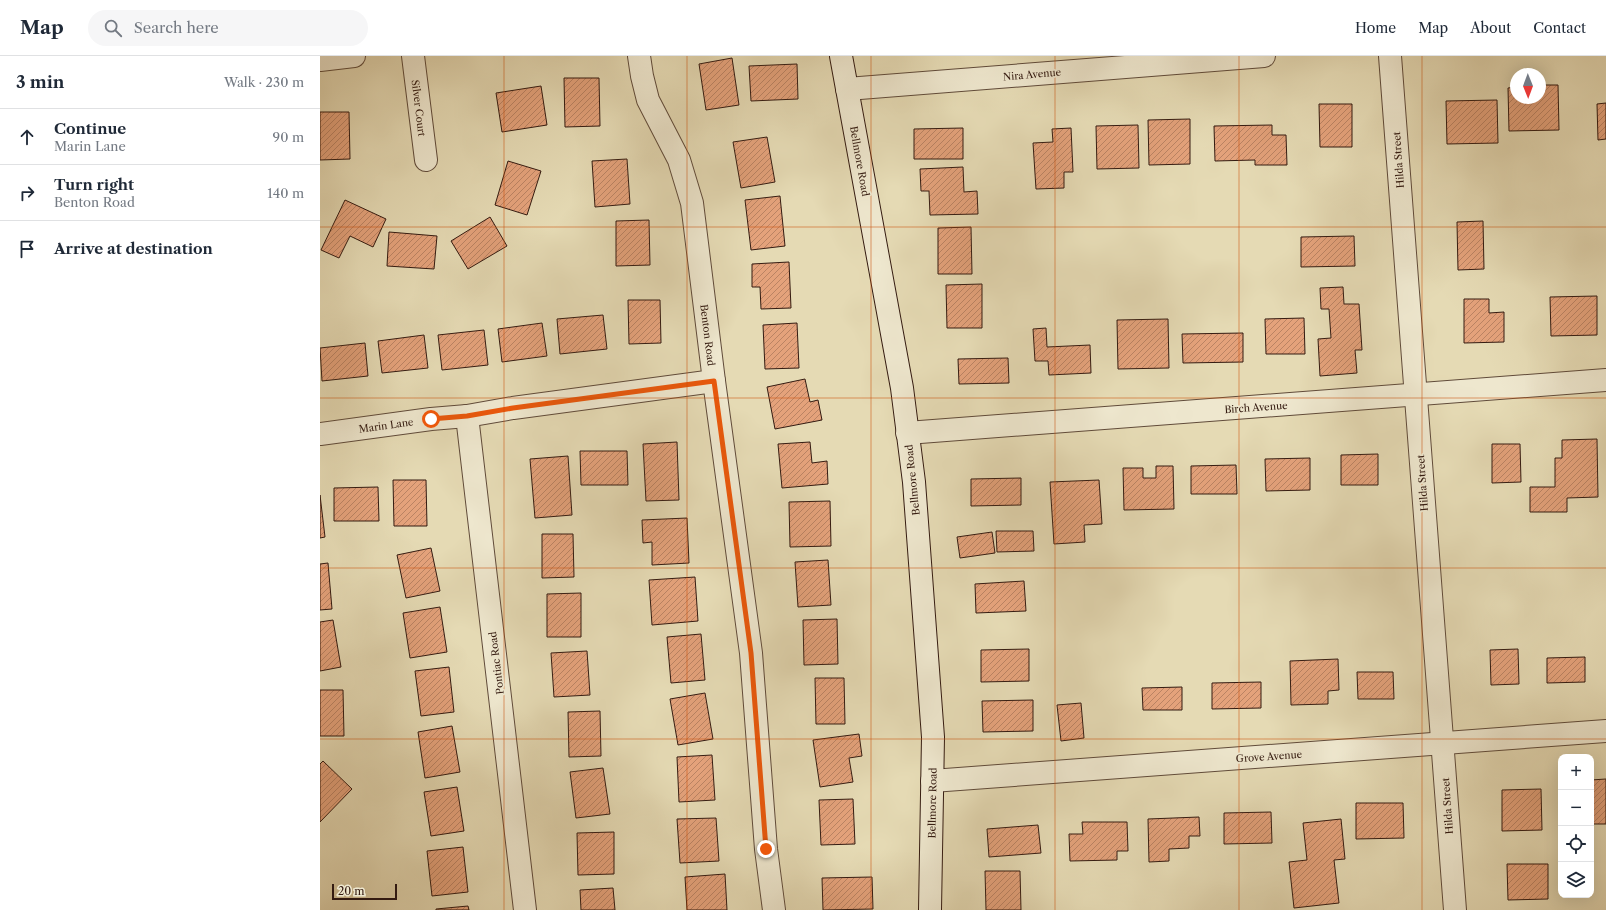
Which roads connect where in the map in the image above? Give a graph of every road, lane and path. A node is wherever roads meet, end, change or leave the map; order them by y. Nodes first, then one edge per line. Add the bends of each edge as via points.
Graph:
1 (354, 56) edge
2 (413, 56) edge
3 (639, 56) edge
4 (841, 56) edge
5 (1264, 56) edge
6 (1390, 56) edge
7 (320, 60) edge
8 (1141, 60) edge
9 (847, 89) junction
10 (426, 160) dead end
11 (1606, 380) edge
12 (714, 381) junction
13 (1416, 395) junction
14 (467, 416) junction
15 (907, 433) junction
16 (320, 434) edge
17 (1606, 731) edge
18 (1442, 743) junction
19 (932, 781) junction
20 (526, 910) edge
21 (774, 910) edge
22 (930, 910) edge
23 (1455, 910) edge

1 - 7 street
2 - 10 street, Silver Court
3 - 12 street, Benton Road via 648,100 679,160 692,203
4 - 9 street, Bellmore Road
5 - 8 street, Nira Avenue
6 - 13 street, Hilda Street
8 - 9 street, Nira Avenue
9 - 15 street, Bellmore Road via 902,388
11 - 13 street, Birch Avenue
12 - 14 street, Marin Lane
12 - 21 street, Benton Road via 751,653 766,849
13 - 15 street, Birch Avenue
13 - 18 street, Hilda Street
14 - 16 street, Marin Lane
14 - 20 street, Pontiac Road
15 - 19 street, Bellmore Road via 914,482 933,737
17 - 18 street, Grove Avenue
18 - 19 street, Grove Avenue
18 - 23 street, Hilda Street
19 - 22 street, Bellmore Road

